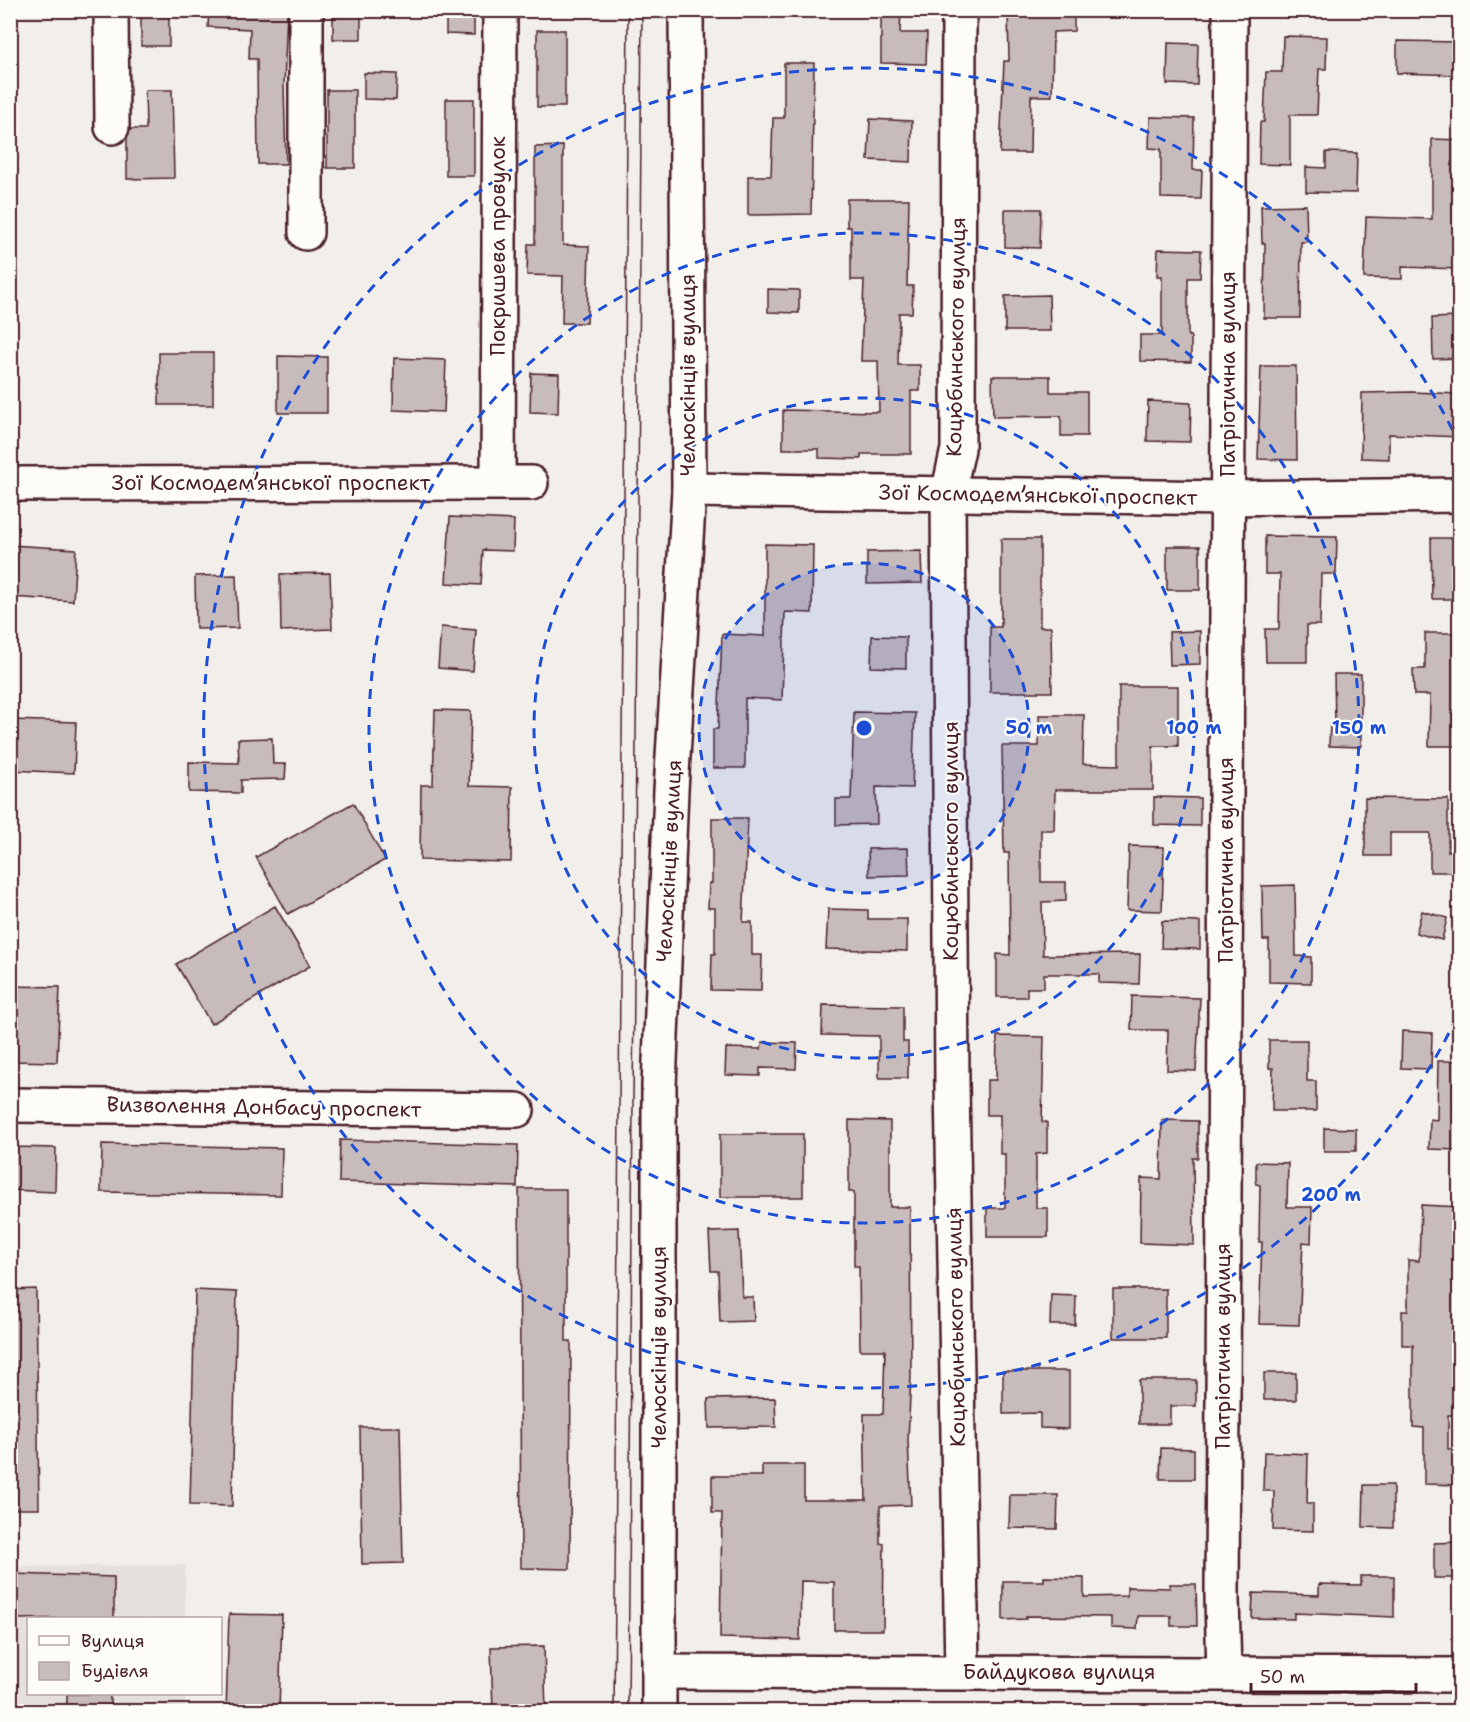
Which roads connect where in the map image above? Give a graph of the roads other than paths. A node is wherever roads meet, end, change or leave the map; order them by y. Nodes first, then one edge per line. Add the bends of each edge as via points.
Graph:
1 (111, 10) edge
2 (306, 10) edge
3 (500, 10) edge
4 (686, 10) edge
5 (959, 10) edge
6 (1230, 10) edge
7 (112, 126) dead end
8 (306, 233) dead end
9 (498, 482) junction
10 (531, 483) dead end
11 (10, 484) edge
12 (689, 490) junction
13 (948, 494) junction
14 (1460, 495) edge
15 (1227, 498) junction
16 (10, 1105) edge
17 (518, 1110) dead end
18 (659, 1672) junction
19 (962, 1672) junction
20 (1224, 1673) junction
21 (1460, 1675) edge
22 (659, 1712) edge

1 - 7 street
2 - 8 street
3 - 9 street, Покришева провулок
4 - 12 street, Челюскінців вулиця
5 - 13 street, Коцюбинського вулиця via 958,448
6 - 15 street, Патріотична вулиця
9 - 10 street, Зої Космодем’янської проспект
9 - 11 street, Зої Космодем’янської проспект
12 - 13 street, Зої Космодем’янської проспект
12 - 18 street, Челюскінців вулиця via 659,1086
13 - 15 street, Зої Космодем’янської проспект
13 - 19 street, Коцюбинського вулиця via 952,1084
14 - 15 street, Зої Космодем’янської проспект
15 - 20 street, Патріотична вулиця
16 - 17 street, Визволення Донбасу проспект
18 - 19 street, Байдукова вулиця
18 - 22 street, Челюскінців вулиця
19 - 20 street, Байдукова вулиця
20 - 21 street, Байдукова вулиця

